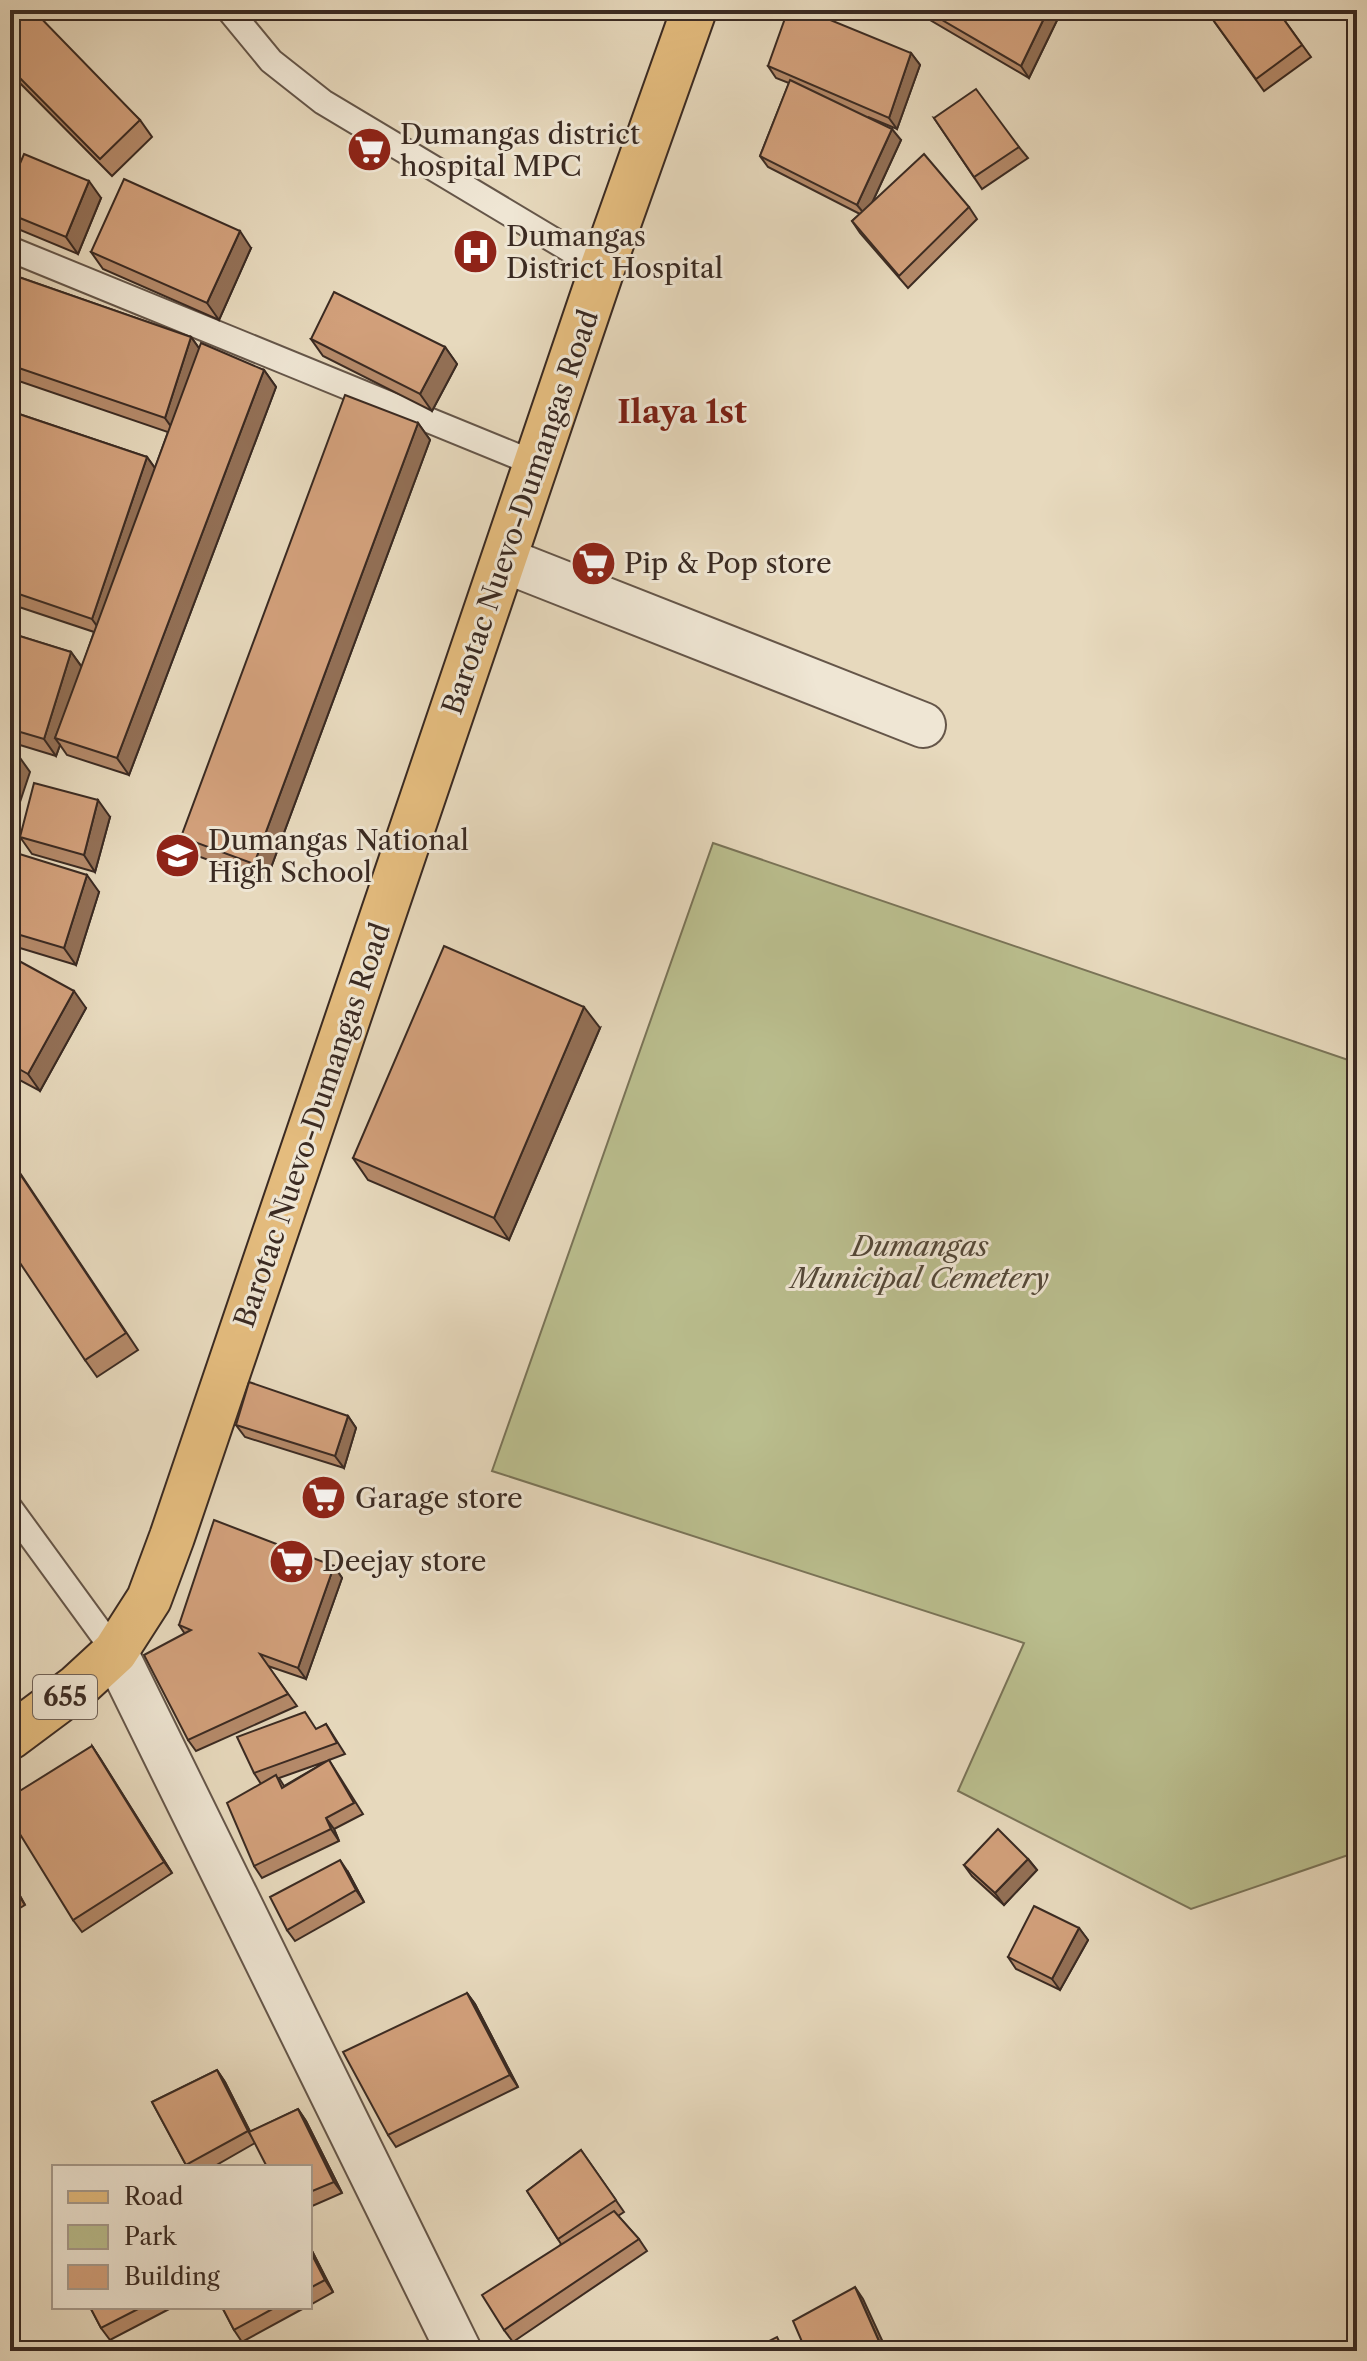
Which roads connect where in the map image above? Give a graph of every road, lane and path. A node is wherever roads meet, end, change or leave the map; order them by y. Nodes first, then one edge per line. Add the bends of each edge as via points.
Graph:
1 (229, 10) edge
2 (694, 10) edge
3 (10, 249) edge
4 (602, 269) junction
5 (536, 464) junction
6 (504, 560) junction
7 (923, 725) dead end
8 (10, 1508) edge
9 (115, 1652) junction
10 (10, 1737) edge
11 (459, 2351) edge

1 - 4 lane via 271,61 323,102
2 - 4 main road, Barotac Nuevo-Dumangas Road / 655
3 - 5 lane
4 - 5 main road, Barotac Nuevo-Dumangas Road / 655
5 - 6 main road, Barotac Nuevo-Dumangas Road / 655
6 - 7 street
6 - 9 main road, Barotac Nuevo-Dumangas Road / 655 via 172,1537 149,1599
8 - 9 lane
9 - 10 main road, Barotac Nuevo-Dumangas Road / 655
9 - 11 street

